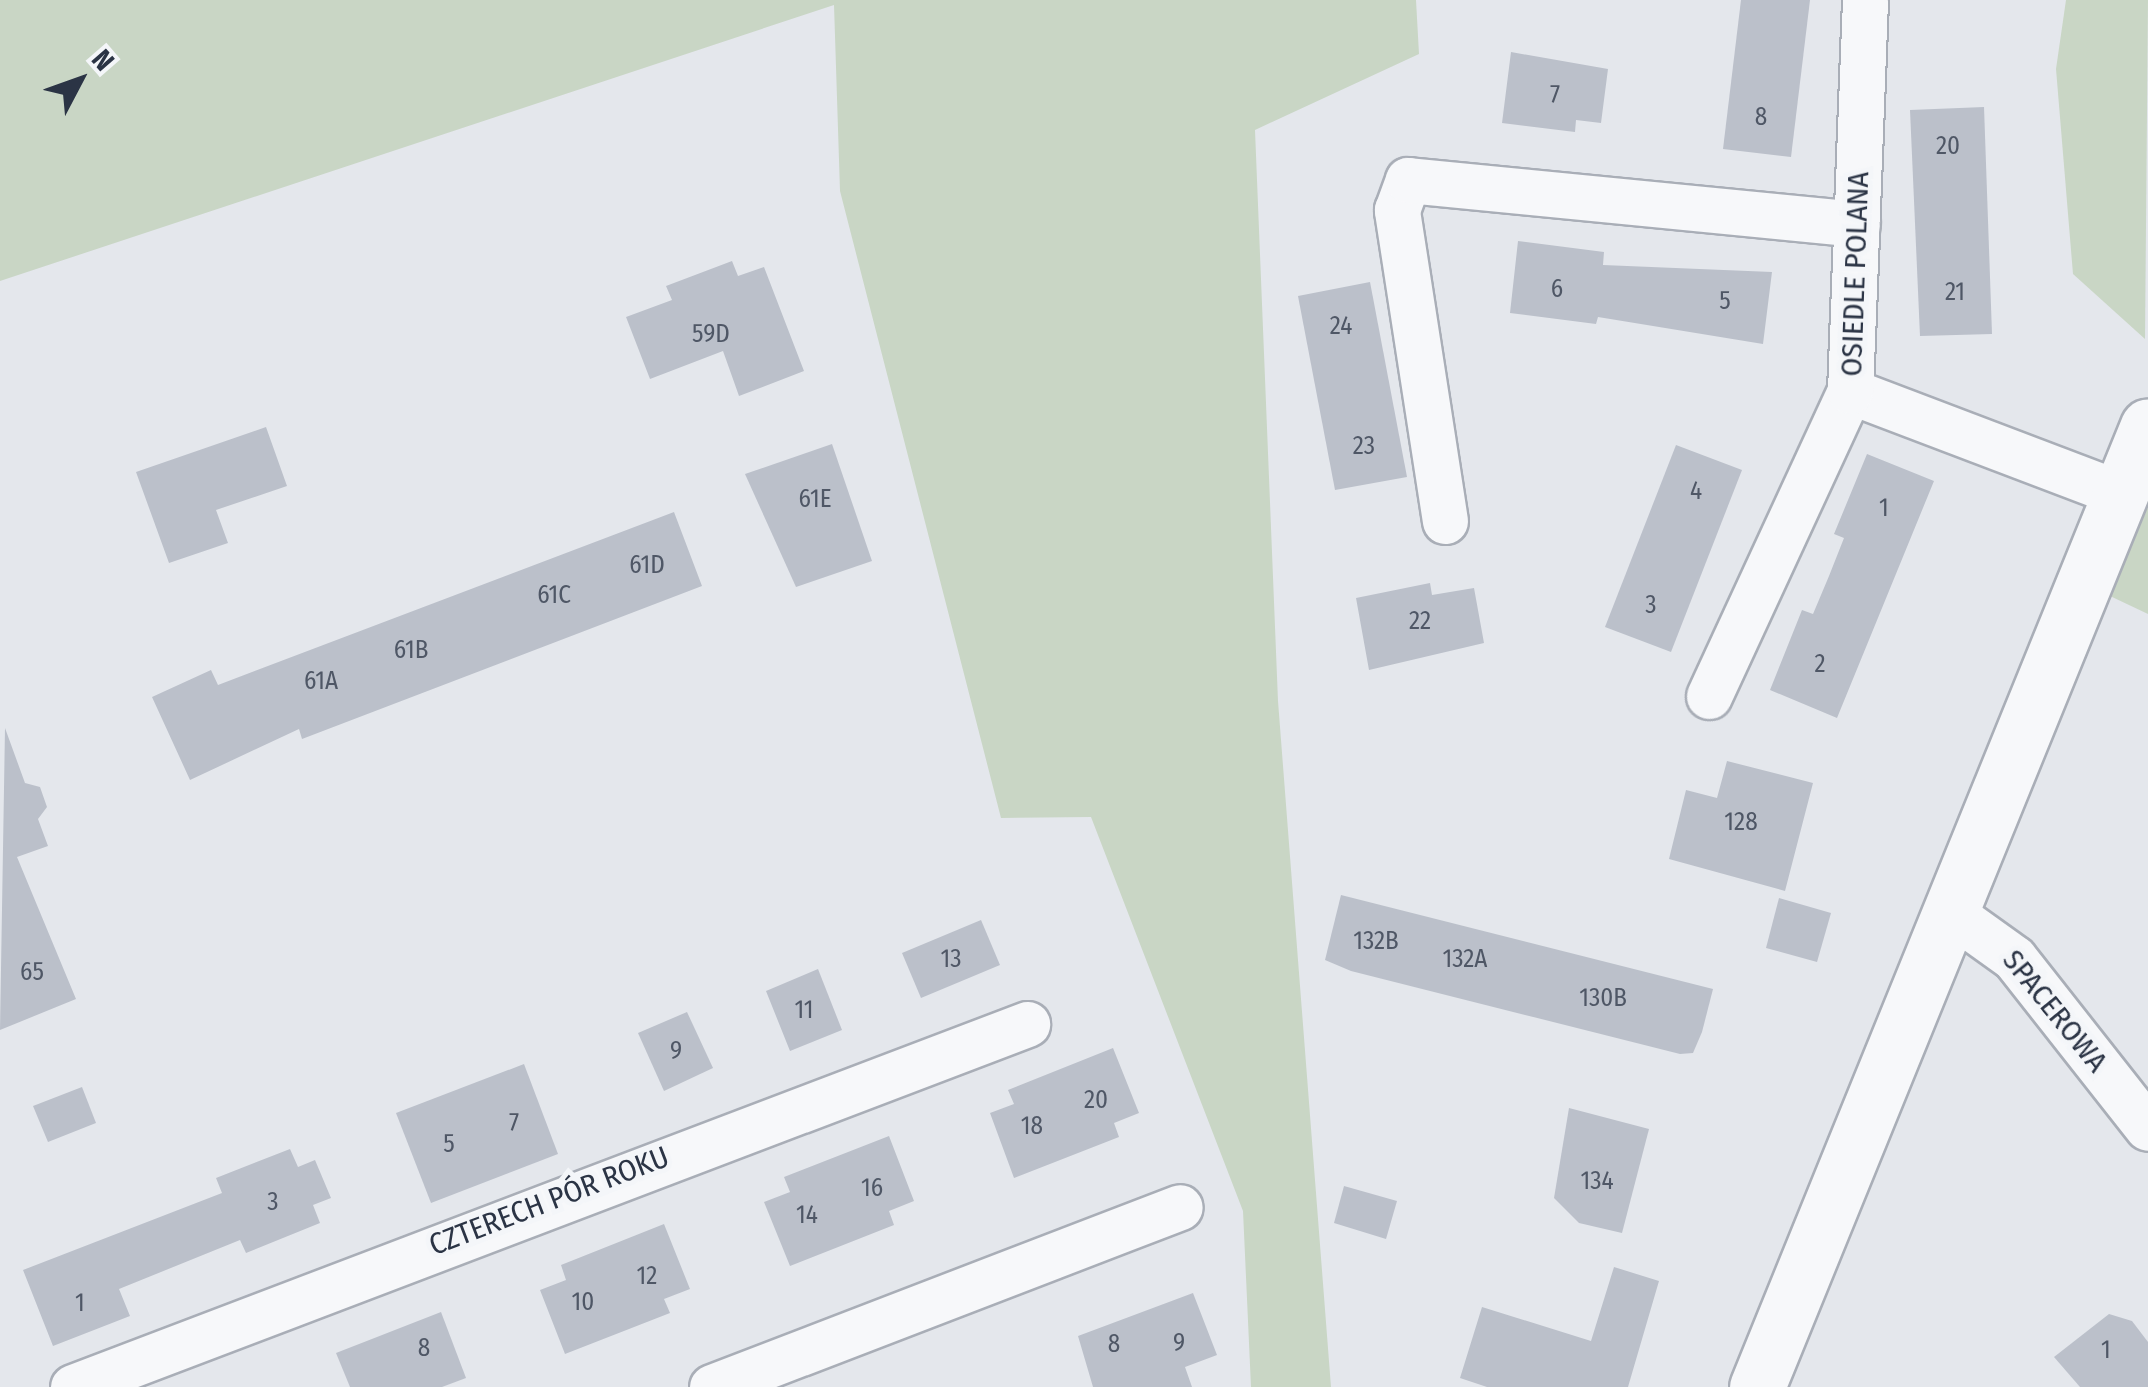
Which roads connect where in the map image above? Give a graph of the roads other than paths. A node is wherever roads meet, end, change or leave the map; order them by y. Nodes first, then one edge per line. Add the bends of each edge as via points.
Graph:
1 (1865, 0) edge
2 (1856, 224) junction
3 (1850, 391) junction
4 (2148, 426) edge
5 (2119, 493) junction
6 (1446, 522) dead end
7 (1709, 696) dead end
8 (1947, 910) junction
9 (1027, 1024) dead end
10 (2148, 1128) edge
11 (1180, 1208) dead end
12 (73, 1387) edge
13 (712, 1387) edge
14 (1757, 1387) edge

1 - 2 street, OSIEDLE POLANA
2 - 3 street, OSIEDLE POLANA
2 - 6 street via 1408,180 1397,210
3 - 5 street
3 - 7 street, OSIEDLE POLANA
4 - 5 street
5 - 8 street
8 - 10 street, SPACEROWA via 2006,950
8 - 14 street
9 - 12 street, CZTERECH PÓR ROKU
11 - 13 street

